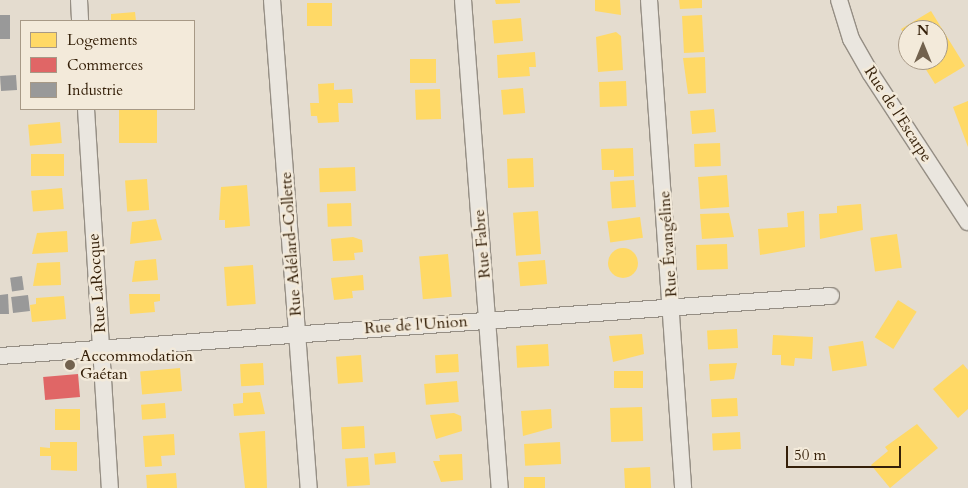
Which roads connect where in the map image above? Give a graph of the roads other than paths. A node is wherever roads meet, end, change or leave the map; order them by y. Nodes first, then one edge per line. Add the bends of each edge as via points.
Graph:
1 (79, 0) edge
2 (272, 0) edge
3 (463, 0) edge
4 (649, 0) edge
5 (839, 0) edge
6 (80, 20) edge
7 (86, 110) edge
8 (968, 222) edge
9 (832, 296) dead end
10 (673, 306) junction
11 (488, 321) junction
12 (298, 333) junction
13 (101, 349) junction
14 (0, 356) edge
15 (110, 488) edge
16 (309, 488) edge
17 (500, 488) edge
18 (683, 488) edge

1 - 6 street
2 - 12 street, Rue Adélard-Collette
3 - 11 street, Rue Fabre
4 - 10 street, Rue Évangéline
5 - 8 street, Rue de l'Escarpe via 851,39 871,74
7 - 13 street, Rue LaRocque
9 - 10 street, Rue de l'Union
10 - 11 street, Rue de l'Union
10 - 18 street, Rue Évangéline
11 - 12 street, Rue de l'Union
11 - 17 street, Rue Fabre
12 - 13 street, Rue de l'Union
12 - 16 street, Rue Adélard-Collette
13 - 14 street, Rue de l'Union
13 - 15 street, Rue LaRocque

